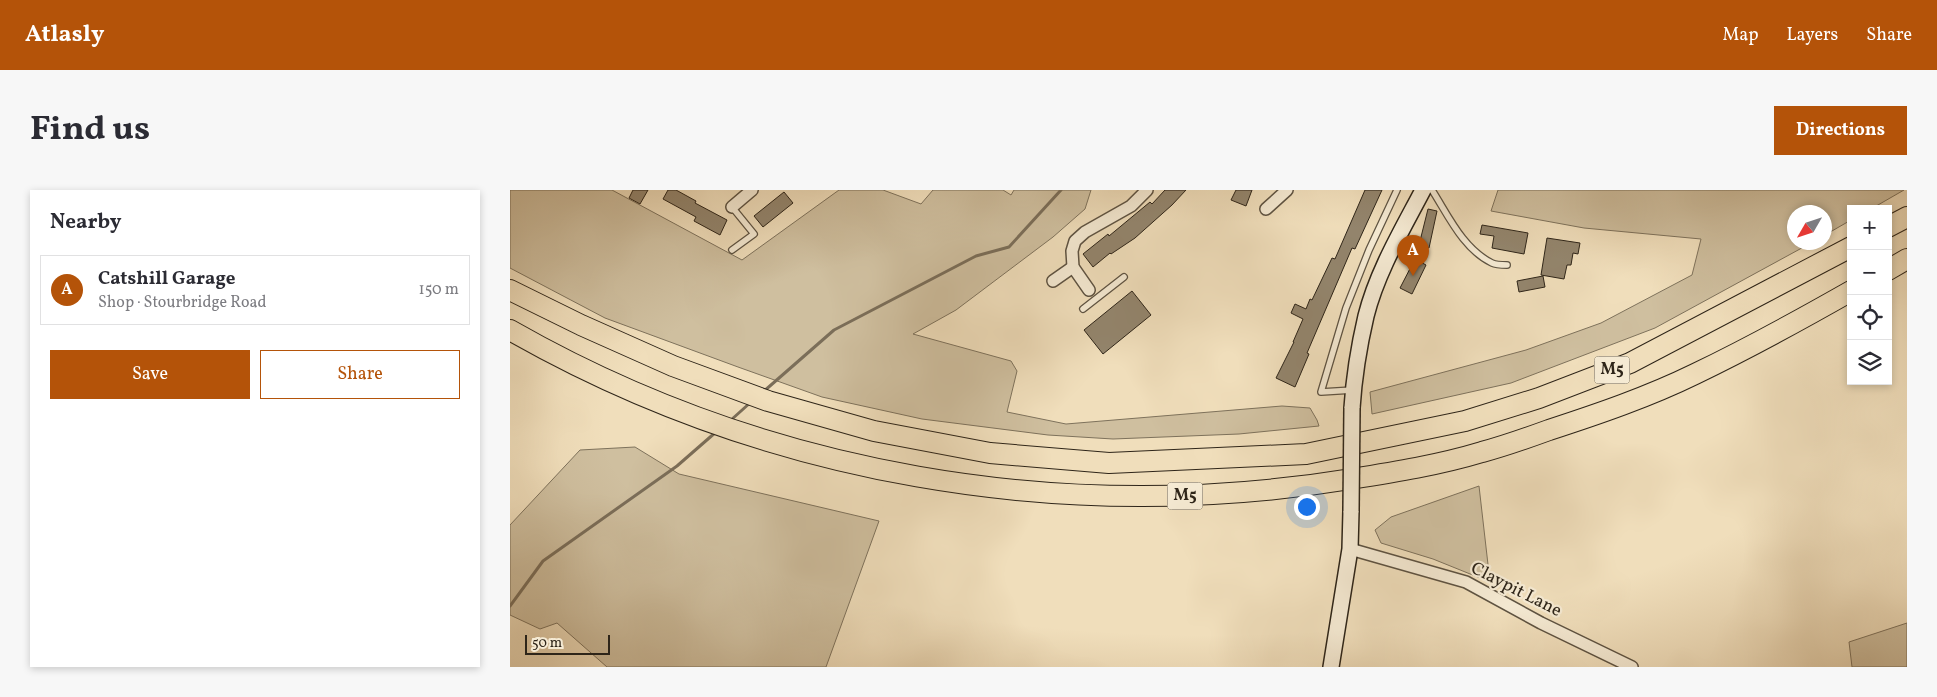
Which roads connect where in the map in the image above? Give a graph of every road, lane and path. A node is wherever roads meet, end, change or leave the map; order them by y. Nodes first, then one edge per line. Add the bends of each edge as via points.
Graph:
1 (752, 190) edge
2 (1147, 190) edge
3 (1397, 190) edge
4 (1423, 190) edge
5 (1432, 190) edge
6 (1284, 191) edge
7 (732, 207) joint
8 (1266, 209) dead end
9 (1907, 217) edge
10 (1892, 225) edge
11 (1847, 249) edge
12 (732, 250) dead end
13 (1907, 259) edge
14 (1507, 265) dead end
15 (1073, 267) junction
16 (1892, 268) edge
17 (1124, 277) dead end
18 (1053, 280) dead end
19 (510, 290) edge
20 (1847, 293) edge
21 (1093, 294) junction
22 (1083, 309) dead end
23 (510, 330) edge
24 (1353, 390) junction
25 (1350, 549) junction
26 (1331, 667) edge
27 (1632, 667) edge

1 - 7 street
2 - 15 street via 1131,206 1075,241
3 - 24 lane via 1346,308 1321,392
4 - 24 main road via 1382,272 1366,315
5 - 14 lane via 1446,215 1481,256 1493,264
6 - 8 street
7 - 12 lane via 754,234
9 - 10 highway
11 - 19 highway, M5 via 1630,363 1465,422 1306,454 1109,463 990,453 874,431 778,404 673,366
13 - 16 highway
15 - 18 street
15 - 21 street
17 - 21 lane
20 - 23 highway, M5 via 1693,375 1600,413 1483,452 1406,470 1220,495 1038,493 946,482 846,463 763,440 679,410 598,376
21 - 22 lane
24 - 25 main road, bridge
25 - 26 main road
25 - 27 street, Claypit Lane via 1466,582

